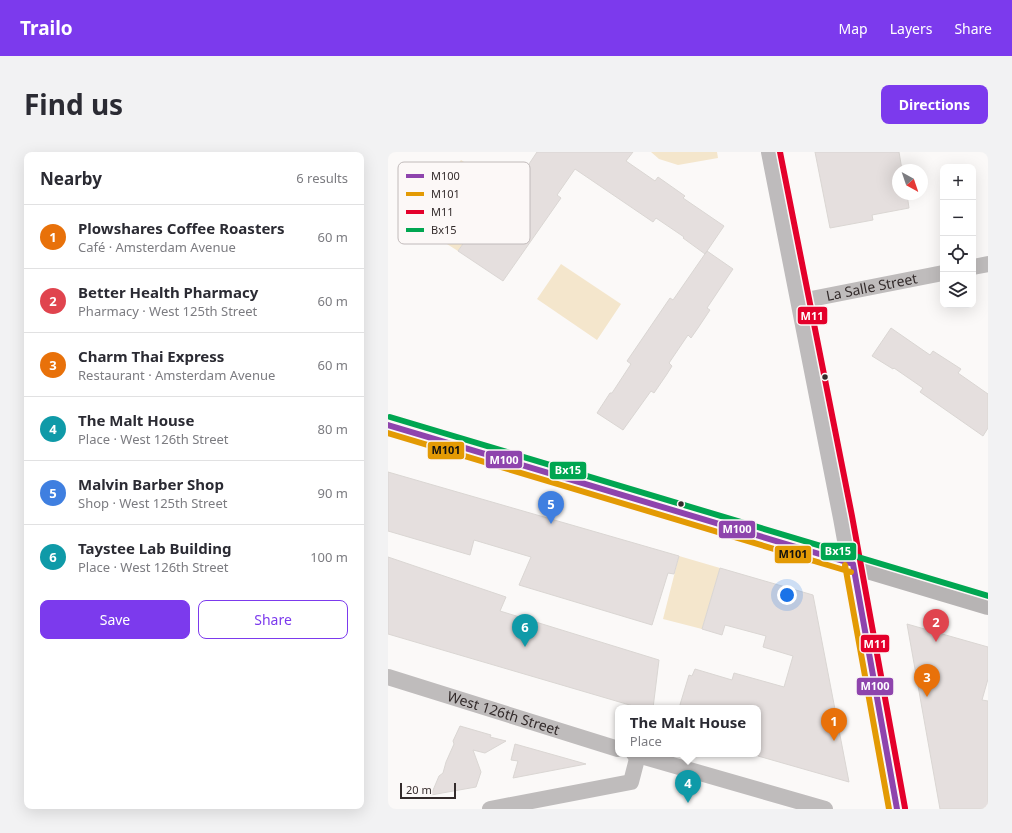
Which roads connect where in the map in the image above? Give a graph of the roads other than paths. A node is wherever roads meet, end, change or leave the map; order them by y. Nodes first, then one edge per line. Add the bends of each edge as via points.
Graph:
1 (772, 152) edge
2 (988, 264) edge
3 (976, 266) edge
4 (940, 274) edge
5 (801, 301) junction
6 (388, 425) edge
7 (853, 564) junction
8 (988, 604) edge
9 (388, 677) edge
10 (615, 748) edge
11 (636, 757) edge
12 (643, 757) edge
13 (490, 809) edge
14 (825, 809) edge
15 (897, 809) edge

1 - 5 main road
2 - 3 street
4 - 5 street, La Salle Street
5 - 7 main road
6 - 7 main road
7 - 8 main road
7 - 15 main road
9 - 10 street, West 126th Street
11 - 13 street via 631,782
12 - 14 street

